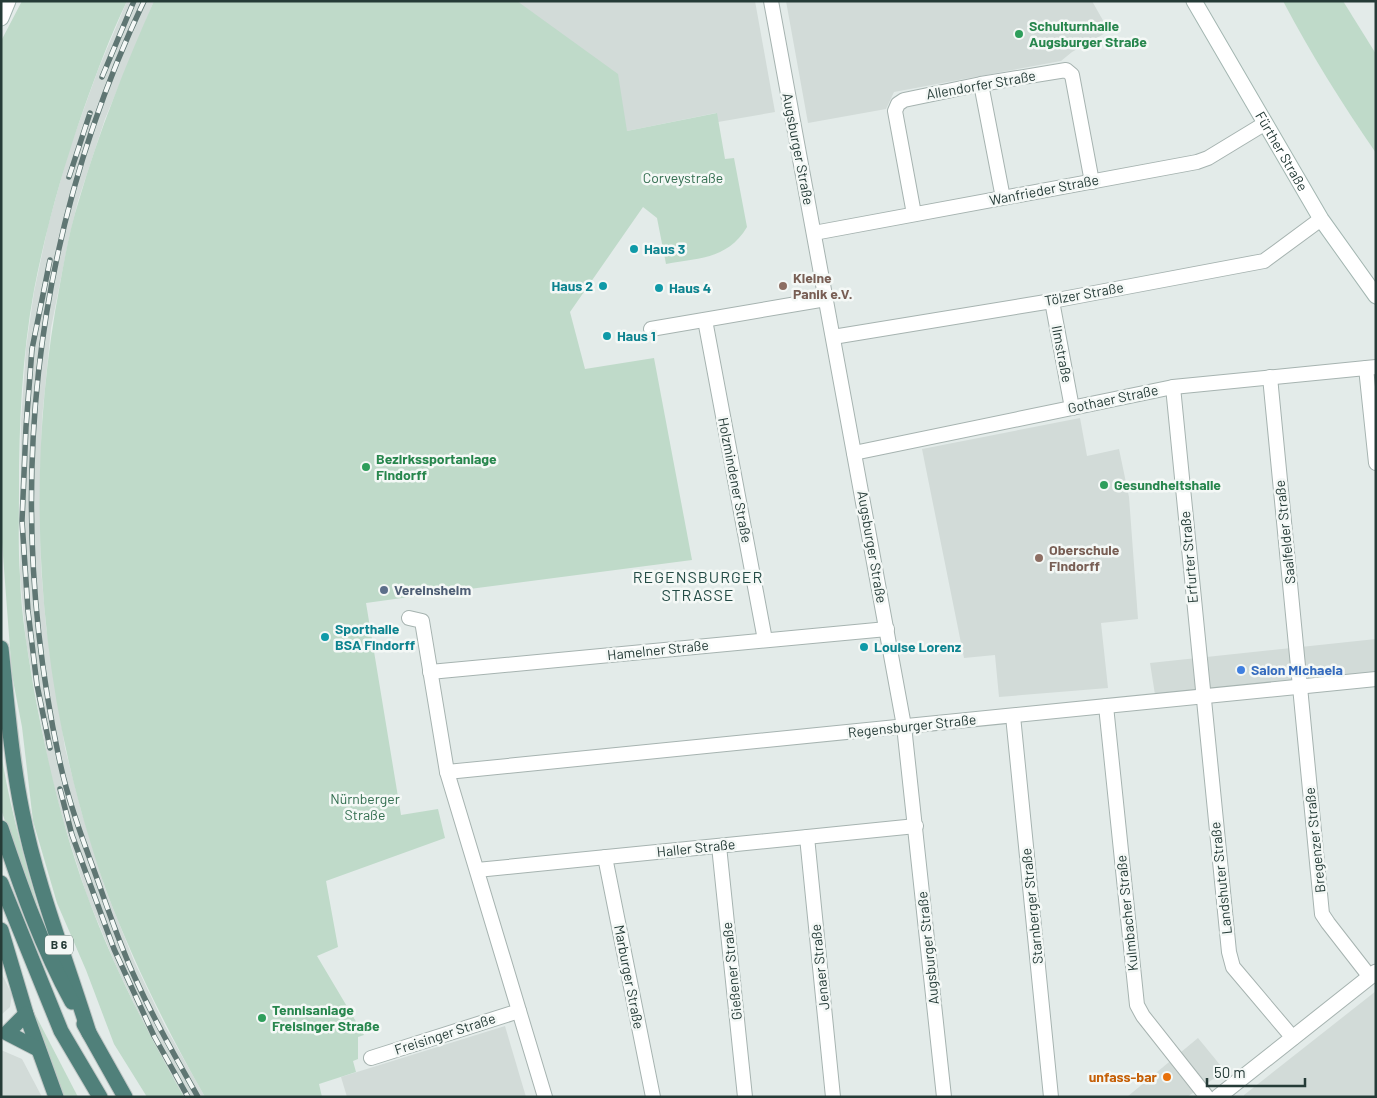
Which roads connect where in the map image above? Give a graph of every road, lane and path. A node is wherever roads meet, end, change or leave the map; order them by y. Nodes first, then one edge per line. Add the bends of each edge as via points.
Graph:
1 (8, 1) edge
2 (771, 1) edge
3 (1194, 1) edge
4 (1, 18) edge
5 (982, 84) junction
6 (1264, 124) junction
7 (1092, 182) junction
8 (1003, 198) junction
9 (914, 214) junction
10 (1321, 219) junction
11 (814, 233) junction
12 (1376, 296) edge
13 (826, 299) junction
14 (1052, 300) junction
15 (705, 320) junction
16 (651, 329) dead end
17 (833, 337) junction
18 (1371, 368) edge
19 (1270, 378) junction
20 (1173, 387) junction
21 (1072, 408) junction
22 (854, 453) junction
23 (1376, 463) edge
24 (419, 607) dead end
25 (887, 629) junction
26 (765, 640) junction
27 (1, 648) edge
28 (430, 672) junction
29 (1376, 680) edge
30 (1299, 687) junction
31 (1202, 697) junction
32 (1106, 706) junction
33 (1012, 716) junction
34 (904, 726) junction
35 (448, 772) junction
36 (916, 826) junction
37 (1, 828) edge
38 (807, 837) junction
39 (719, 846) junction
40 (605, 857) junction
41 (477, 870) junction
42 (1, 883) edge
43 (1, 930) edge
44 (1373, 974) edge
45 (519, 1010) junction
46 (26, 1014) junction
47 (62, 1031) junction
48 (4, 1033) edge
49 (89, 1034) junction
50 (1292, 1038) junction
51 (38, 1049) junction
52 (371, 1058) dead end
53 (1222, 1095) edge
54 (56, 1097) edge
55 (100, 1097) edge
56 (125, 1097) edge
57 (545, 1097) edge
58 (653, 1097) edge
59 (745, 1097) edge
60 (833, 1097) edge
61 (944, 1097) edge
62 (1051, 1097) edge
63 (1207, 1097) edge

1 - 4 main road
2 - 11 street, Augsburger Straße
3 - 6 main road, Fürther Straße
5 - 7 street, Allendorfer Straße via 1066,70 1072,76
5 - 8 street
5 - 9 street, Allendorfer Straße via 904,100 898,104 895,111
6 - 7 street, Wanfrieder Straße via 1197,162
6 - 10 main road, Fürther Straße
7 - 8 street, Wanfrieder Straße
8 - 9 street, Wanfrieder Straße
9 - 11 street, Wanfrieder Straße
10 - 12 main road, Fürther Straße
10 - 14 street, Tölzer Straße via 1264,261
11 - 13 street, Augsburger Straße
13 - 15 street
13 - 17 street, Augsburger Straße
14 - 17 street, Tölzer Straße
14 - 21 street, Ilmstraße
15 - 16 street
15 - 26 street, Holzmindener Straße
17 - 22 street, Augsburger Straße
18 - 19 street, Gothaer Straße
18 - 23 street
19 - 20 street, Gothaer Straße
19 - 30 street, Saalfelder Straße
20 - 21 street, Gothaer Straße
20 - 31 street, Erfurter Straße
21 - 22 street, Gothaer Straße
22 - 25 street, Augsburger Straße
24 - 28 street via 415,620
25 - 26 street, Hamelner Straße
25 - 34 street, Augsburger Straße
26 - 28 street, Hamelner Straße
27 - 49 highway, B 6 via 22,812 51,921
28 - 35 street
29 - 30 street, Regensburger Straße
30 - 31 street, Regensburger Straße
30 - 44 street, Bregenzer Straße via 1322,914
31 - 32 street, Regensburger Straße
31 - 50 street, Landshuter Straße via 1229,952 1234,967
32 - 33 street, Regensburger Straße
32 - 63 street, Kulmbacher Straße via 1137,1005
33 - 34 street, Regensburger Straße
33 - 62 street, Starnberger Straße
34 - 35 street, Regensburger Straße
34 - 36 street, Augsburger Straße
35 - 41 street
36 - 38 street, Haller Straße
36 - 61 street, Augsburger Straße
37 - 49 highway, B 6 via 53,968
38 - 39 street, Haller Straße
38 - 60 street, Jenaer Straße
39 - 40 street, Haller Straße
39 - 59 street, Gießener Straße
40 - 41 street, Haller Straße
40 - 58 street, Marburger Straße
41 - 45 street
42 - 47 highway, B 6
43 - 46 highway, B 6
43 - 47 highway, B 6
44 - 50 main road
45 - 52 street, Freisinger Straße
45 - 57 street
46 - 48 highway
46 - 51 highway, B 6
47 - 55 highway, B 6
48 - 51 highway
49 - 56 highway, B 6
50 - 53 main road
51 - 54 highway, B 6

